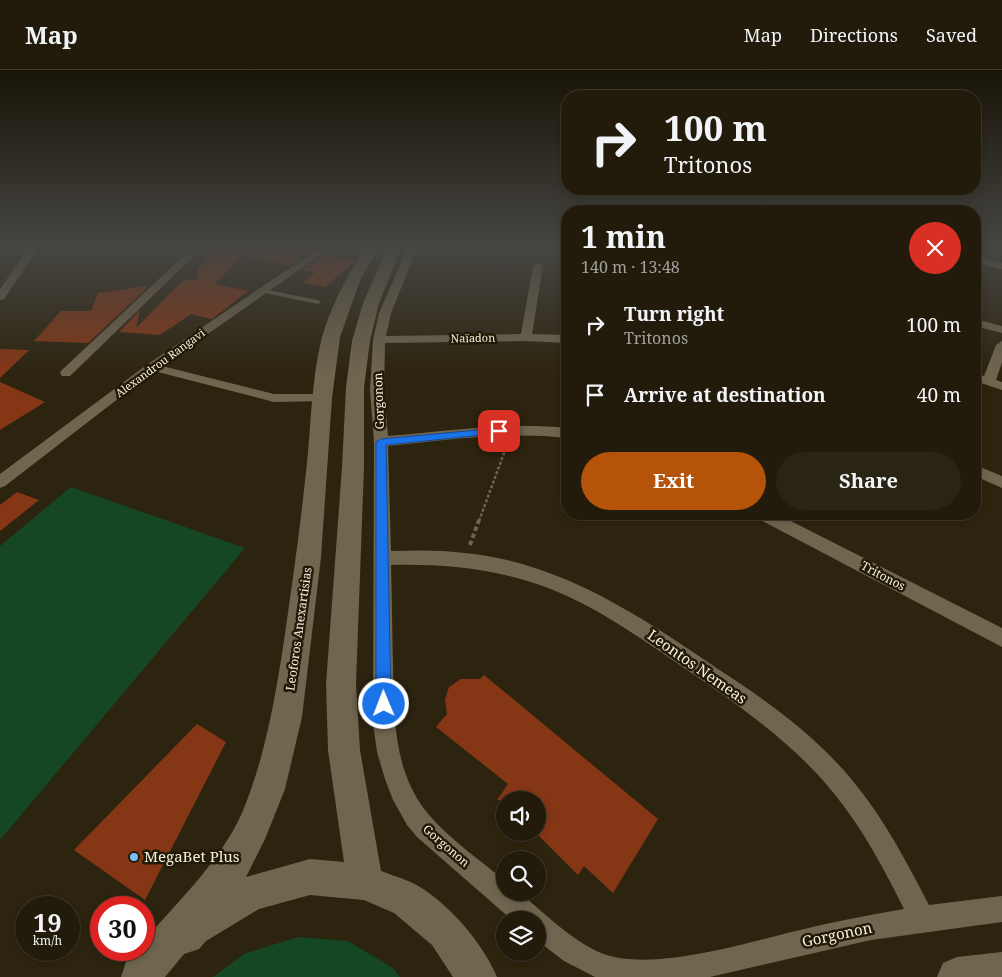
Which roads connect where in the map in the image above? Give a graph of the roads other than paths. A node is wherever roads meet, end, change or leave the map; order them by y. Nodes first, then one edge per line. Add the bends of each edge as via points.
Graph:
1 (152, 291) edge
2 (262, 291) edge
3 (264, 291) edge
4 (348, 291) edge
5 (376, 291) edge
6 (394, 291) edge
7 (534, 291) edge
8 (318, 302) dead end
9 (981, 324) edge
10 (1002, 330) edge
11 (526, 337) junction
12 (561, 339) edge
13 (378, 340) junction
14 (1002, 346) edge
15 (152, 366) junction
16 (66, 373) dead end
17 (981, 379) edge
18 (989, 381) junction
19 (1002, 386) edge
20 (322, 398) junction
21 (561, 432) edge
22 (381, 442) junction
23 (981, 473) edge
24 (0, 482) edge
25 (1002, 482) edge
26 (775, 520) edge
27 (381, 558) junction
28 (1002, 638) edge
29 (365, 882) junction
30 (1002, 909) edge
31 (521, 911) edge
32 (922, 918) junction
33 (546, 931) edge
34 (1002, 972) edge
35 (140, 976) edge
36 (477, 977) edge
37 (956, 977) edge

1 - 16 street
2 - 15 street, Alexandrou Rangavi
3 - 8 lane
4 - 20 main road, Leoforos Anexartisias via 333,331
5 - 29 main road via 361,341 355,387 341,684 344,750
6 - 13 street, Gorgonon
7 - 11 street
9 - 10 street
11 - 12 street, Naïadon
11 - 13 street, Naïadon
13 - 22 street, Gorgonon
14 - 18 street
15 - 20 street via 274,398
15 - 24 street, Alexandrou Rangavi
17 - 18 street
18 - 19 street
20 - 35 main road, Leoforos Anexartisias via 309,557 293,677 287,717 268,790 232,866
21 - 22 street via 513,430
22 - 27 street, Gorgonon
23 - 25 street
26 - 28 street, Tritonos
27 - 31 street, Gorgonon via 384,723 390,764 402,798 425,829
27 - 32 street, Leontos Nemeas via 436,556 465,559 539,577 598,602 698,666 778,725 840,784 880,837
29 - 35 main road via 310,878 251,893 192,928
29 - 36 main road via 407,900 445,932
30 - 32 street, Gorgonon
32 - 33 street, Gorgonon via 702,966 645,973 613,970 590,961 568,950
34 - 37 main road

